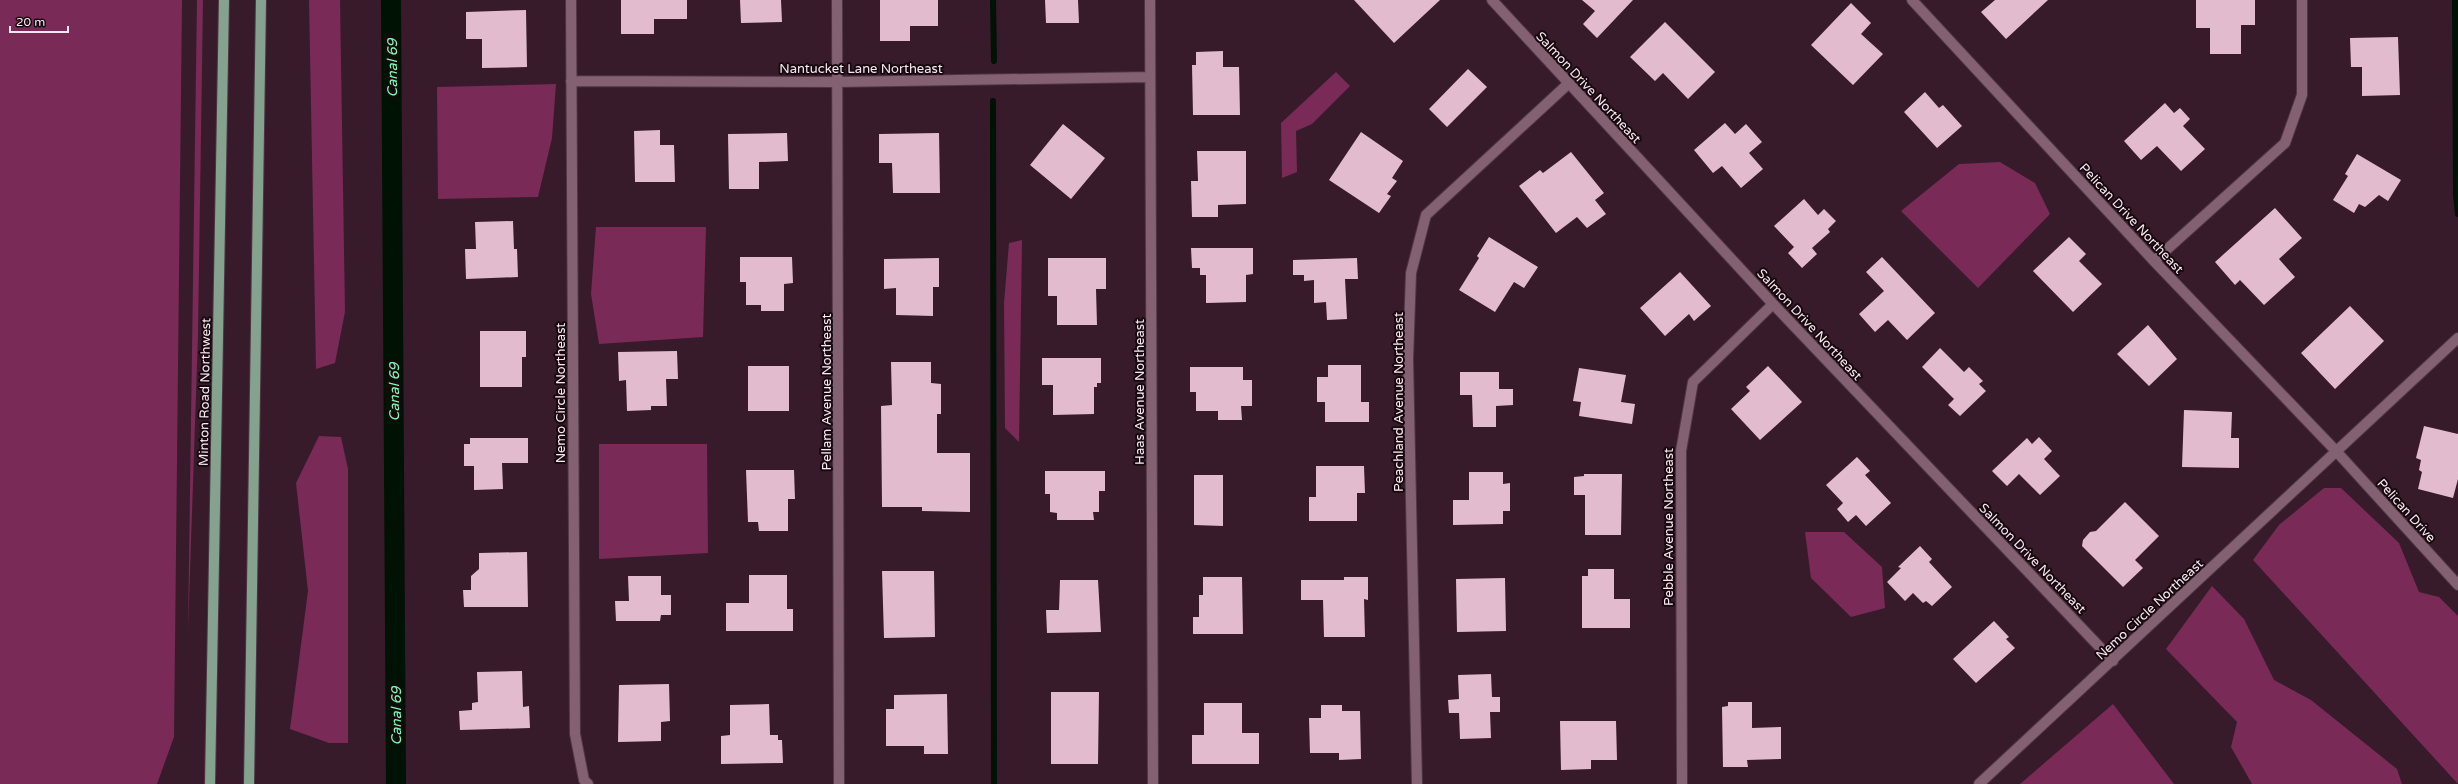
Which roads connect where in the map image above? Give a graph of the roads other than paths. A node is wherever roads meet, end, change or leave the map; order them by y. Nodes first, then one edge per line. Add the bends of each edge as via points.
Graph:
1 (224, 0) edge
2 (261, 0) edge
3 (571, 0) edge
4 (837, 0) edge
5 (1150, 0) edge
6 (1492, 0) edge
7 (1912, 0) edge
8 (2302, 0) edge
9 (1150, 77) junction
10 (572, 80) junction
11 (838, 82) junction
12 (1568, 84) junction
13 (2154, 261) junction
14 (1773, 304) junction
15 (2458, 338) edge
16 (2336, 451) junction
17 (2458, 585) edge
18 (2113, 661) junction
19 (210, 784) edge
20 (249, 784) edge
21 (588, 784) edge
22 (839, 784) edge
23 (1153, 784) edge
24 (1417, 784) edge
25 (1682, 784) edge
26 (1979, 784) edge

1 - 19 main road, Minton Road Northwest
2 - 20 main road
3 - 10 street, Nemo Circle Northeast
4 - 11 street, Pellam Avenue Northeast
5 - 9 street, Haas Avenue Northeast
6 - 12 street, Salmon Drive Northeast
7 - 13 street, Pelican Drive Northeast
8 - 13 street via 2302,95 2285,143
9 - 11 street, Nantucket Lane Northeast
9 - 23 street, Haas Avenue Northeast
10 - 11 street, Nantucket Lane Northeast
10 - 21 street, Nemo Circle Northeast via 575,734 584,780
11 - 22 street, Pellam Avenue Northeast
12 - 14 street, Salmon Drive Northeast
12 - 24 street, Peachland Avenue Northeast via 1426,215 1411,273 1408,359
13 - 16 street, Pelican Drive Northeast
14 - 18 street, Salmon Drive Northeast
14 - 25 street, Pebble Avenue Northeast via 1693,382 1684,426 1681,451
15 - 16 street, Nemo Circle Northeast
16 - 17 street, Pelican Drive
16 - 18 street, Nemo Circle Northeast
18 - 26 street, Nemo Circle Northeast

